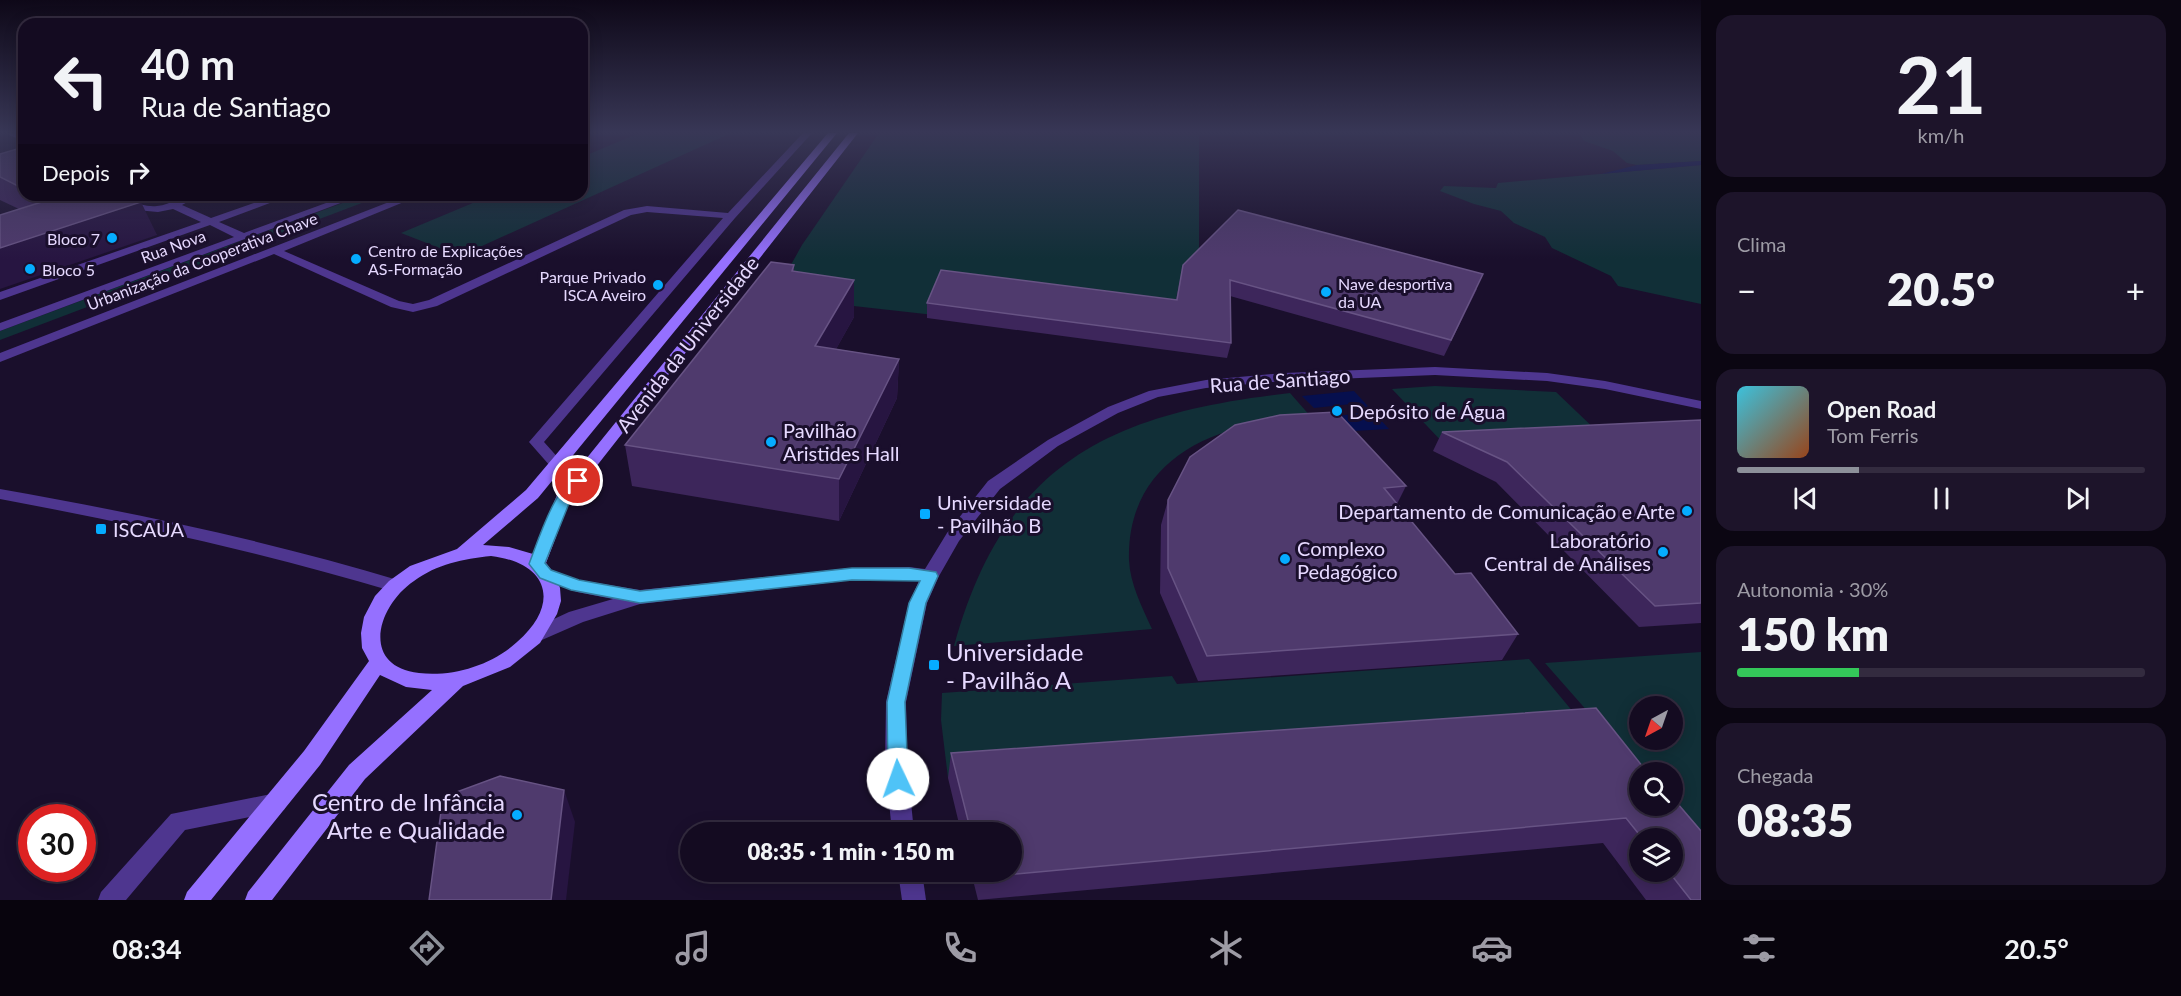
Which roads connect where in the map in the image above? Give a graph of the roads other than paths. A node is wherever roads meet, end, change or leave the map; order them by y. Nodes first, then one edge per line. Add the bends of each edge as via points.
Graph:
1 (769, 175) edge
2 (798, 175) edge
3 (821, 175) edge
4 (122, 201) edge
5 (183, 201) edge
6 (269, 201) edge
7 (341, 201) edge
8 (400, 201) edge
9 (175, 206) junction
10 (731, 216) junction
11 (210, 222) junction
12 (244, 237) junction
13 (273, 250) junction
14 (0, 296) edge
15 (0, 327) edge
16 (0, 358) edge
17 (1701, 405) edge
18 (556, 464) junction
19 (0, 494) edge
20 (463, 553) junction
21 (541, 569) junction
22 (930, 576) junction
23 (395, 586) junction
24 (640, 597) junction
25 (535, 636) junction
26 (378, 663) junction
27 (456, 680) junction
28 (276, 803) junction
29 (902, 822) edge
30 (911, 882) edge
31 (110, 900) edge
32 (196, 900) edge
33 (257, 900) edge
34 (914, 900) edge

1 - 10 street
2 - 18 main road, Avenida da Universidade
3 - 21 main road, Avenida da Universidade via 563,500
4 - 9 street via 140,210
5 - 9 street
6 - 11 street, Rua Nova
7 - 12 street, Rua Nova
8 - 13 street, Urbanização da Cooperativa Chave
9 - 11 street
10 - 13 street via 647,209 627,212 433,303 413,308 395,304
10 - 18 street via 536,442
11 - 12 street
11 - 14 street, Rua Nova
12 - 15 street, Rua Nova
13 - 16 street, Urbanização da Cooperativa Chave
17 - 22 street, Rua de Santiago via 1528,374 1435,371 1273,378 1154,394 1113,410 1053,443 994,485 953,537
18 - 20 main road, Avenida da Universidade via 532,494
19 - 23 street via 188,530 334,566
20 - 21 main road via 491,550 517,554
20 - 23 main road via 415,571
21 - 24 street via 577,586
21 - 25 main road via 551,587 552,603
22 - 24 street via 852,574
22 - 29 street, Rua de Santiago via 918,603 896,702
23 - 26 main road via 378,605 369,625 369,645
24 - 25 street via 576,617
25 - 27 main road via 514,655
26 - 27 main road via 397,676 425,682
26 - 28 main road
27 - 33 main road via 357,772
28 - 31 street via 179,821
28 - 32 main road
30 - 34 street

